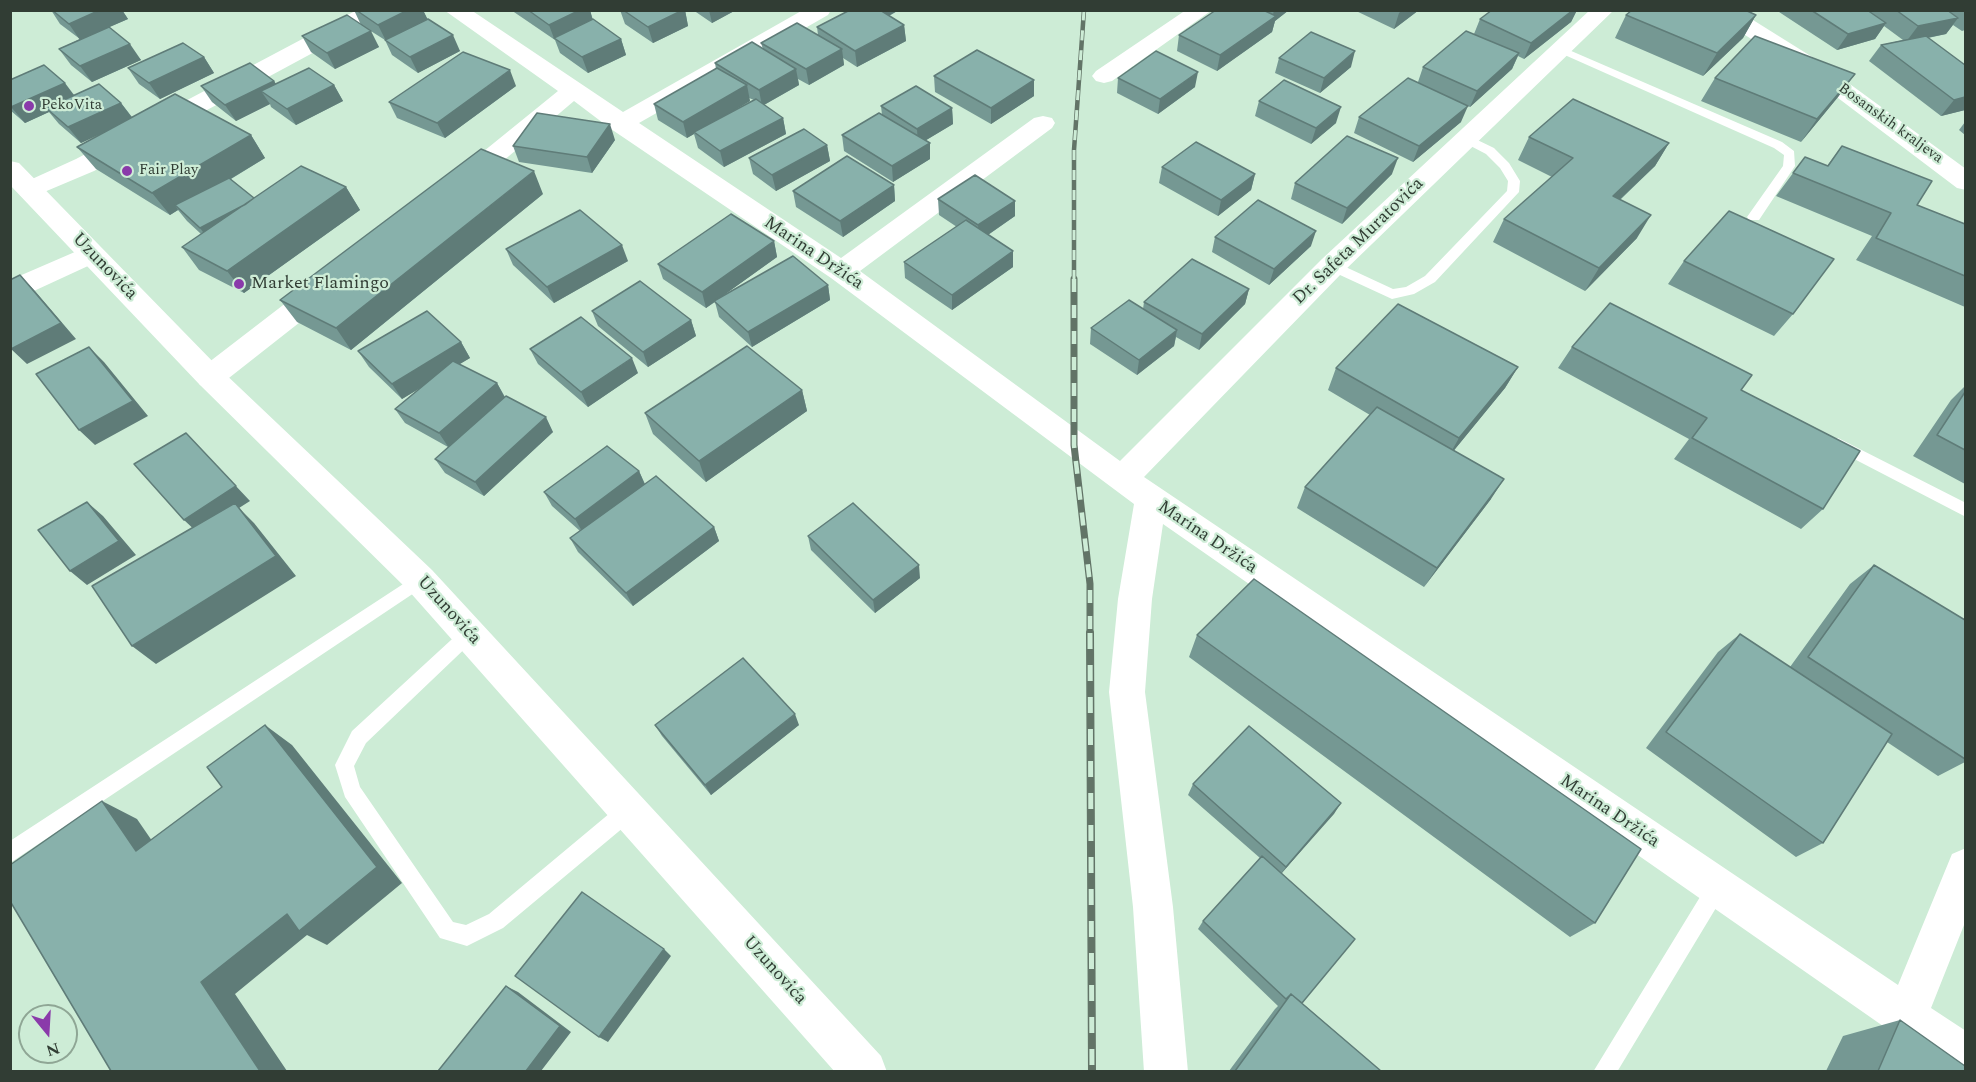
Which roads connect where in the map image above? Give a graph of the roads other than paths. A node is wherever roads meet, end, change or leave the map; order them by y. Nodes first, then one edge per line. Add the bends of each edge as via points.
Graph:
1 (375, 10) edge
2 (455, 10) edge
3 (820, 10) edge
4 (1201, 10) edge
5 (1603, 10) edge
6 (1721, 10) edge
7 (1562, 50) junction
8 (1104, 76) dead end
9 (572, 91) junction
10 (1043, 123) dead end
11 (620, 124) junction
12 (1467, 139) junction
13 (20, 179) edge
14 (1965, 182) edge
15 (438, 201) edge
16 (1754, 217) dead end
17 (92, 254) junction
18 (1332, 266) junction
19 (841, 271) junction
20 (343, 274) edge
21 (10, 292) edge
22 (210, 377) junction
23 (1828, 440) edge
24 (1137, 489) junction
25 (1965, 511) edge
26 (420, 580) junction
27 (469, 634) junction
28 (629, 810) junction
29 (10, 852) edge
30 (1965, 868) edge
31 (1718, 886) junction
32 (1907, 1015) junction
33 (1965, 1058) edge
34 (865, 1071) edge
35 (1166, 1071) edge
36 (1604, 1071) edge

1 - 13 street via 84,165
2 - 9 street, Marina Držića
3 - 11 street
4 - 8 street
5 - 7 street, Dr. Safeta Muratovića
6 - 14 street, Bosanskih kraljeva via 1809,64
7 - 12 street, Dr. Safeta Muratovića
7 - 16 lane via 1779,145 1790,154 1789,166
9 - 11 street, Marina Držića
9 - 15 street
10 - 19 street
11 - 19 street, Marina Držića
12 - 18 street, Dr. Safeta Muratovića
12 - 18 lane via 1490,151 1505,166 1514,181 1513,192 1430,279 1409,291 1392,294
13 - 17 street, Uzunovića
17 - 21 street
17 - 22 street, Uzunovića
18 - 24 street, Dr. Safeta Muratovića
19 - 24 street, Marina Držića
20 - 22 street
22 - 26 street, Uzunovića
23 - 25 lane
24 - 31 street, Marina Držića
24 - 35 street via 1135,599 1127,692 1153,907
26 - 27 street, Uzunovića
26 - 29 lane
27 - 28 street, Uzunovića
27 - 28 lane via 359,737 344,765 352,791 447,931 467,936 496,921
28 - 34 street, Uzunovića
30 - 32 street
31 - 32 street, Marina Držića
31 - 36 lane
32 - 33 street, Marina Držića

